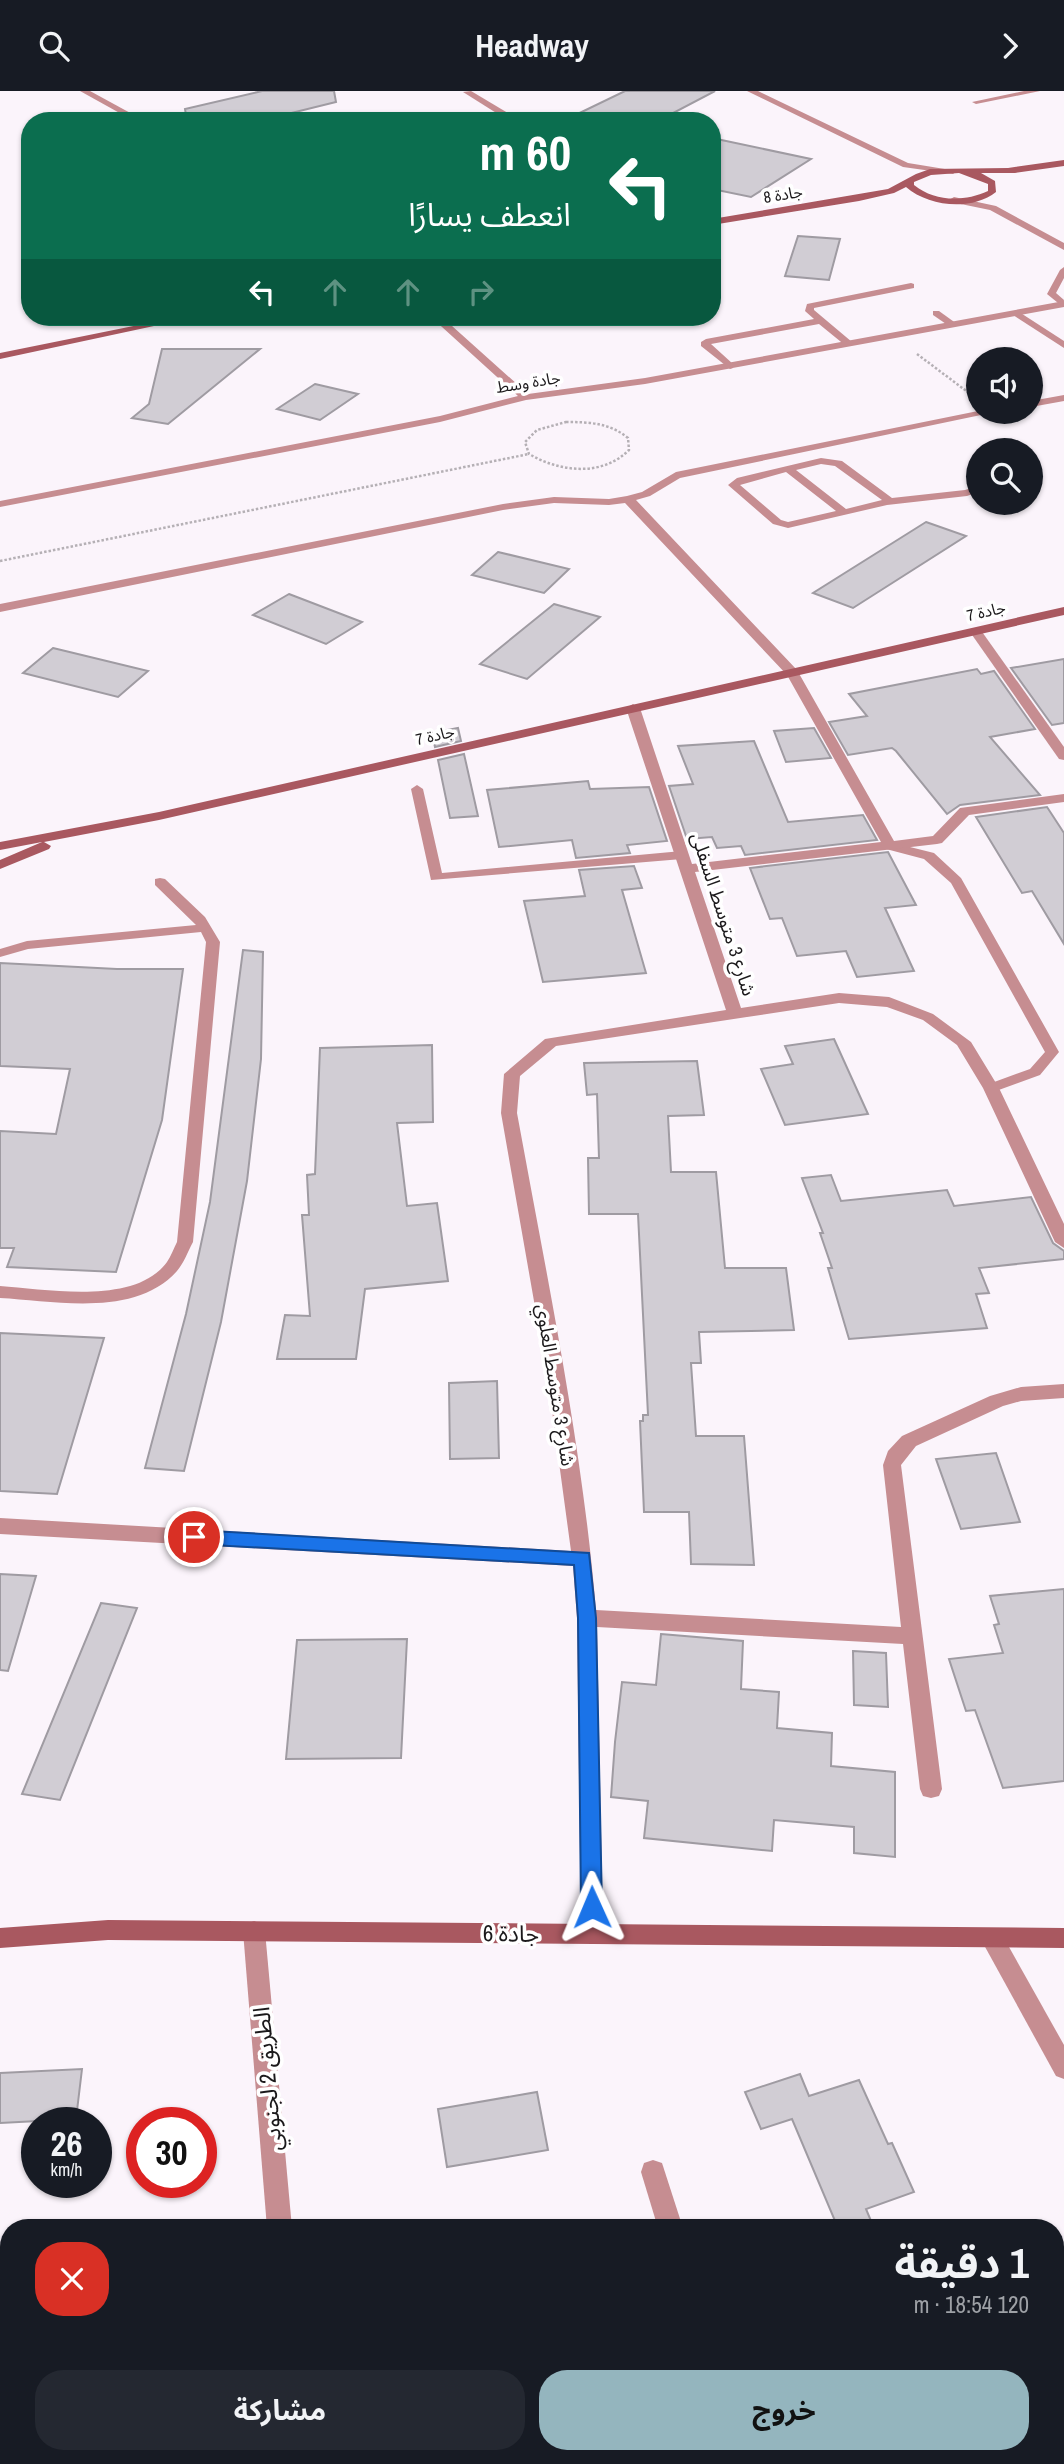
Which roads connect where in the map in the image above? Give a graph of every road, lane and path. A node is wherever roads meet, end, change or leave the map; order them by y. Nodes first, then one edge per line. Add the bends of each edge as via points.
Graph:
1 (84, 91) edge
2 (751, 91) edge
3 (1036, 91) edge
4 (467, 93) edge
5 (976, 102) dead end
6 (123, 112) edge
7 (500, 112) edge
8 (1064, 163) edge
9 (906, 165) junction
10 (958, 171) junction
11 (1014, 171) junction
12 (910, 181) junction
13 (992, 187) junction
14 (898, 197) dead end
15 (859, 198) junction
16 (912, 198) dead end
17 (940, 199) junction
18 (954, 200) junction
19 (993, 208) junction
20 (721, 221) edge
21 (1064, 247) edge
22 (1064, 270) edge
23 (907, 289) dead end
24 (1063, 304) edge
25 (936, 313) dead end
26 (1016, 313) junction
27 (820, 321) junction
28 (952, 324) junction
29 (147, 326) edge
30 (446, 326) edge
31 (893, 335) junction
32 (849, 344) junction
33 (1064, 345) edge
34 (0, 356) edge
35 (730, 366) junction
36 (966, 391) edge
37 (526, 397) junction
38 (1064, 398) edge
39 (1043, 402) edge
40 (966, 417) edge
41 (799, 450) junction
42 (781, 453) junction
43 (529, 454) junction
44 (817, 462) junction
45 (800, 466) junction
46 (788, 469) junction
47 (966, 493) edge
48 (628, 499) junction
49 (887, 502) junction
50 (0, 504) edge
51 (845, 513) junction
52 (0, 561) edge
53 (0, 608) edge
54 (1064, 611) edge
55 (976, 632) junction
56 (792, 673) junction
57 (633, 708) junction
58 (1064, 756) edge
59 (417, 789) dead end
60 (1064, 798) edge
61 (87, 831) junction
62 (0, 846) edge
63 (890, 846) junction
64 (685, 862) junction
65 (0, 865) edge
66 (160, 881) dead end
67 (206, 928) junction
68 (0, 953) edge
69 (735, 1013) junction
70 (991, 1088) junction
71 (1064, 1242) edge
72 (0, 1292) edge
73 (1064, 1391) edge
74 (0, 1526) edge
75 (582, 1559) junction
76 (587, 1618) junction
77 (911, 1636) junction
78 (931, 1789) dead end
79 (254, 1931) junction
80 (592, 1934) junction
81 (0, 1938) edge
82 (992, 1938) junction
83 (1064, 1938) edge
84 (1064, 2068) edge
85 (653, 2172) dead end
86 (279, 2219) edge
87 (668, 2219) edge

1 - 6 street
2 - 9 street
3 - 5 lane
4 - 7 street
8 - 11 main road
9 - 10 street
9 - 12 street
10 - 11 main road
10 - 12 main road, جادة 8 via 924,173
10 - 13 main road via 976,174
11 - 13 main road
12 - 15 main road, جادة 8
12 - 17 main road via 915,191
13 - 18 main road via 974,199
13 - 19 street
14 - 15 main road, جادة 8
15 - 20 main road, جادة 8
16 - 17 main road
17 - 18 main road
18 - 19 street
19 - 21 street
22 - 24 lane via 1051,293
23 - 27 lane via 810,306 809,311
24 - 26 street, جادة وسط
25 - 28 lane
26 - 28 street, جادة وسط
26 - 33 lane
27 - 32 lane
27 - 35 lane via 706,342
28 - 31 street, جادة وسط
29 - 34 main road
30 - 37 street
31 - 32 street, جادة وسط
31 - 36 path
32 - 35 street, جادة وسط
35 - 37 street, جادة وسط
37 - 50 street, جادة وسط via 440,419
38 - 39 street
40 - 41 street
41 - 42 street
41 - 44 lane
42 - 45 lane
42 - 48 street via 676,475
43 - 43 path via 528,437 566,422 604,425 622,433 631,444 625,455 597,467 557,466
43 - 52 path
44 - 45 lane
44 - 49 lane via 838,463 885,495
45 - 46 lane
46 - 51 lane
46 - 51 lane via 737,481 734,487 784,525
47 - 49 lane
48 - 53 street via 554,500 503,507
48 - 56 street
49 - 51 lane
54 - 55 main road, جادة 7
55 - 56 main road, جادة 7
55 - 58 street
56 - 57 main road, جادة 7
56 - 63 street
57 - 61 main road, جادة 7
57 - 64 street, شارع 3 متوسط السفلى
59 - 64 lane via 436,877
60 - 63 street via 965,811 937,840
61 - 62 main road, جادة 7
61 - 65 main road, جادة 7
63 - 64 street
63 - 70 lane via 929,856 956,881 1052,1052 1035,1072
64 - 69 street, شارع 3 متوسط السفلى
66 - 67 lane
67 - 68 lane via 27,945
67 - 72 lane via 213,950 180,1258 151,1285 129,1293 106,1297
69 - 70 street, شارع 3 متوسط السفلى via 839,998 889,1002 929,1017 963,1042
69 - 75 street, شارع 3 متوسط العلوي via 551,1042 512,1074 509,1113 557,1381
70 - 71 street, شارع 3 متوسط السفلى
73 - 77 street via 997,1401 909,1441 895,1456 891,1475
74 - 75 street
75 - 76 street, شارع 3 متوسط العلوي
76 - 77 street
76 - 80 street, شارع 3 متوسط العلوي
77 - 78 street
79 - 80 main road, جادة 6
79 - 81 main road, جادة 6 via 108,1930
79 - 86 street, الطريق 2 لجنوبي
80 - 82 main road, جادة 6
82 - 83 main road, جادة 6
82 - 84 street
85 - 87 street

